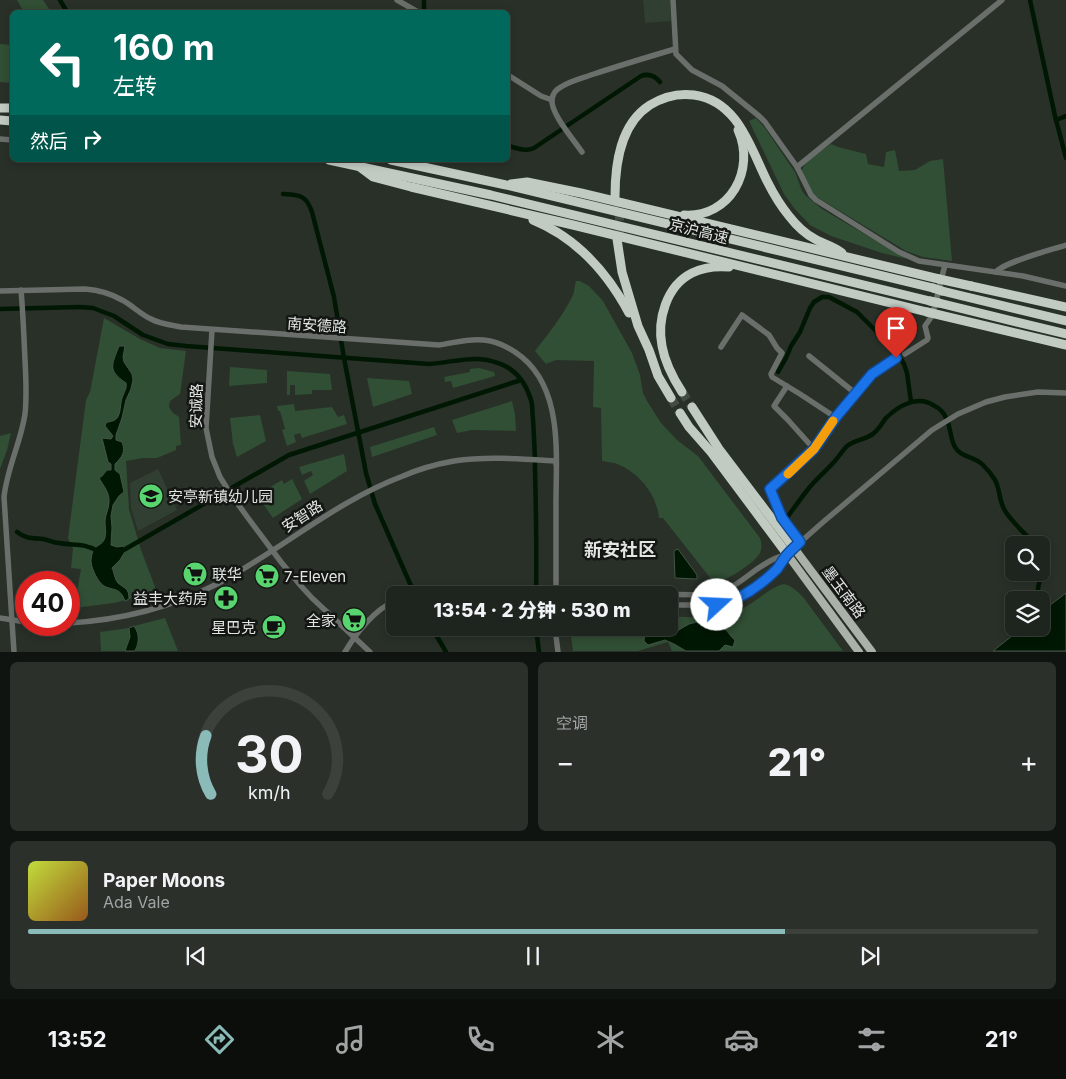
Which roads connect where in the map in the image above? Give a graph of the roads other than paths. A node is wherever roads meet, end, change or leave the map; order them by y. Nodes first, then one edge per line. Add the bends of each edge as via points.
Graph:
1 (397, 0) edge
2 (673, 0) edge
3 (1002, 0) edge
4 (414, 10) edge
5 (675, 49) junction
6 (510, 76) edge
7 (680, 96) junction
8 (552, 100) junction
9 (582, 152) dead end
10 (340, 162) edge
11 (400, 162) edge
12 (356, 165) junction
13 (796, 167) junction
14 (506, 185) junction
15 (617, 198) tunnel mouth
16 (658, 211) junction
17 (519, 212) junction
18 (1066, 245) edge
19 (846, 257) junction
20 (737, 265) junction
21 (945, 265) junction
22 (996, 272) junction
23 (1066, 286) edge
24 (21, 290) junction
25 (0, 291) edge
26 (1066, 307) edge
27 (1066, 320) edge
28 (638, 326) junction
29 (212, 330) junction
30 (1065, 334) edge
31 (1066, 345) edge
32 (721, 346) dead end
33 (905, 354) dead end
34 (809, 356) dead end
35 (896, 358) dead end
36 (674, 378) junction
37 (787, 386) junction
38 (682, 392) tunnel mouth
39 (855, 393) junction
40 (1066, 393) edge
41 (670, 398) tunnel mouth
42 (692, 407) tunnel mouth
43 (680, 413) tunnel mouth
44 (836, 417) junction
45 (814, 449) junction
46 (556, 461) junction
47 (793, 548) junction
48 (273, 550) junction
49 (556, 586) edge
50 (678, 594) edge
51 (386, 605) edge
52 (678, 605) edge
53 (0, 618) edge
54 (12, 620) junction
55 (15, 620) edge
56 (80, 622) edge
57 (556, 636) edge
58 (355, 638) junction
59 (14, 652) edge
60 (345, 652) edge
61 (370, 652) edge
62 (558, 652) edge
63 (859, 652) edge
64 (872, 652) edge

1 - 4 street
2 - 5 street
3 - 13 street
5 - 8 street via 568,83 555,91
5 - 13 street via 692,70 722,86 759,116
6 - 8 street
7 - 15 highway via 660,102 645,113 628,136 622,154
7 - 16 highway via 697,99 722,110 739,132 744,149 744,167 734,191 706,212 693,215
7 - 19 highway via 708,98 732,114 790,218 812,238
8 - 9 street via 553,108
10 - 12 highway, 京沪高速
11 - 14 highway, 京沪高速
12 - 17 highway via 373,177
12 - 30 highway, 京沪高速
13 - 21 street via 811,196 828,209 910,258
14 - 16 highway via 527,182
14 - 27 highway, 京沪高速
16 - 19 highway
17 - 20 highway
17 - 28 highway via 562,235 590,258 614,286
18 - 22 street via 1009,264
19 - 26 highway, bridge
20 - 31 highway, bridge
20 - 36 highway via 702,269 690,274 667,301 661,335 665,360
21 - 22 street
21 - 33 street via 932,316 925,326 928,338
22 - 23 street
24 - 25 street, 南安德路
24 - 29 street, 南安德路 via 95,290 122,300 160,323
24 - 54 street via 26,407 4,497
28 - 36 highway via 622,272 618,239 633,299 661,362
28 - 41 highway
29 - 46 street, 南安德路 via 439,345 467,340 497,343 531,365 545,388 554,423
29 - 48 street, 安诚路 via 206,428 212,457 230,493
32 - 37 street via 742,315 769,335 781,352 770,375
34 - 39 street
35 - 39 street via 876,370
36 - 38 highway
37 - 44 street
37 - 45 street via 774,406
39 - 44 street
40 - 47 street via 1038,392 1005,397 951,418
42 - 47 highway via 719,449
43 - 47 highway
44 - 45 street
45 - 47 street via 770,489
46 - 48 street, 安智路 via 472,459 419,470 374,488
46 - 49 street, 南安德路
47 - 50 street via 721,593
47 - 52 street via 778,568 736,599 717,605
47 - 63 main road, 墨玉南路
47 - 64 main road, 墨玉南路
48 - 56 street, 安智路 via 196,594 124,616
48 - 58 street via 306,591
51 - 58 street
53 - 54 street
54 - 55 street
54 - 59 street
57 - 62 street
58 - 60 street
58 - 61 street

